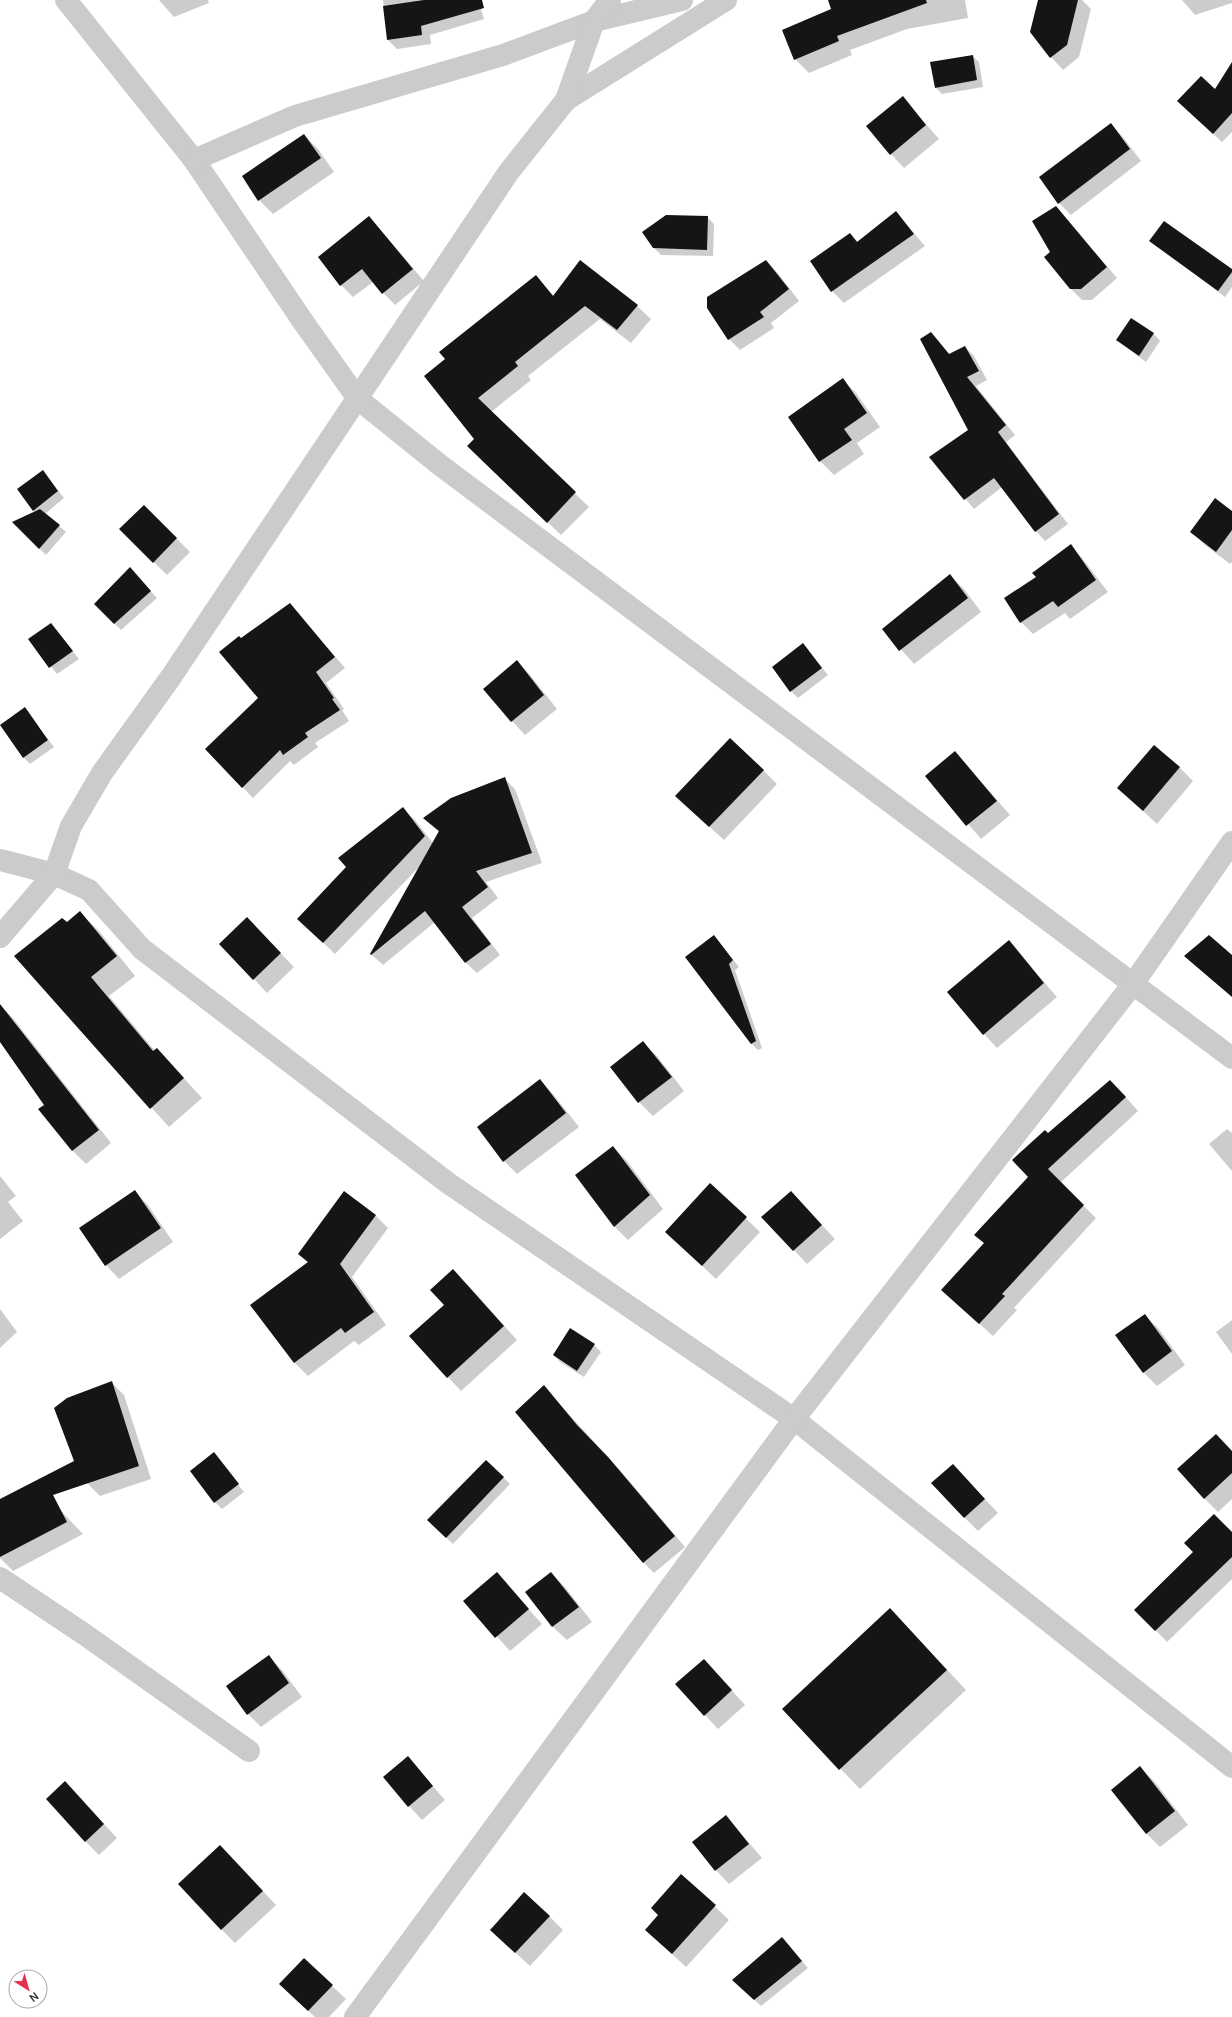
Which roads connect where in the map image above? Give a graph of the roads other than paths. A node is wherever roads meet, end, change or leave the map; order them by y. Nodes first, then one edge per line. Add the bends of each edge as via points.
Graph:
1 (66, 0) edge
2 (610, 0) edge
3 (682, 0) edge
4 (726, 0) edge
5 (594, 21) junction
6 (566, 100) junction
7 (194, 160) junction
8 (358, 399) junction
9 (1232, 842) edge
10 (0, 860) edge
11 (54, 874) junction
12 (0, 937) edge
13 (1133, 984) junction
14 (1232, 1058) edge
15 (794, 1419) junction
16 (0, 1578) edge
17 (249, 1751) dead end
18 (1232, 1767) edge
19 (355, 2017) edge

1 - 7 street
2 - 5 street
3 - 5 street
4 - 6 street
5 - 6 street
5 - 7 street via 503,55 295,116
6 - 8 street via 508,173
7 - 8 street
8 - 11 street via 171,677 102,773 71,826
8 - 13 street via 440,465
9 - 13 street
10 - 11 street
11 - 12 street
11 - 15 street via 89,890 142,950 448,1183
13 - 14 street
13 - 15 street
15 - 18 street
15 - 19 street
16 - 17 street

